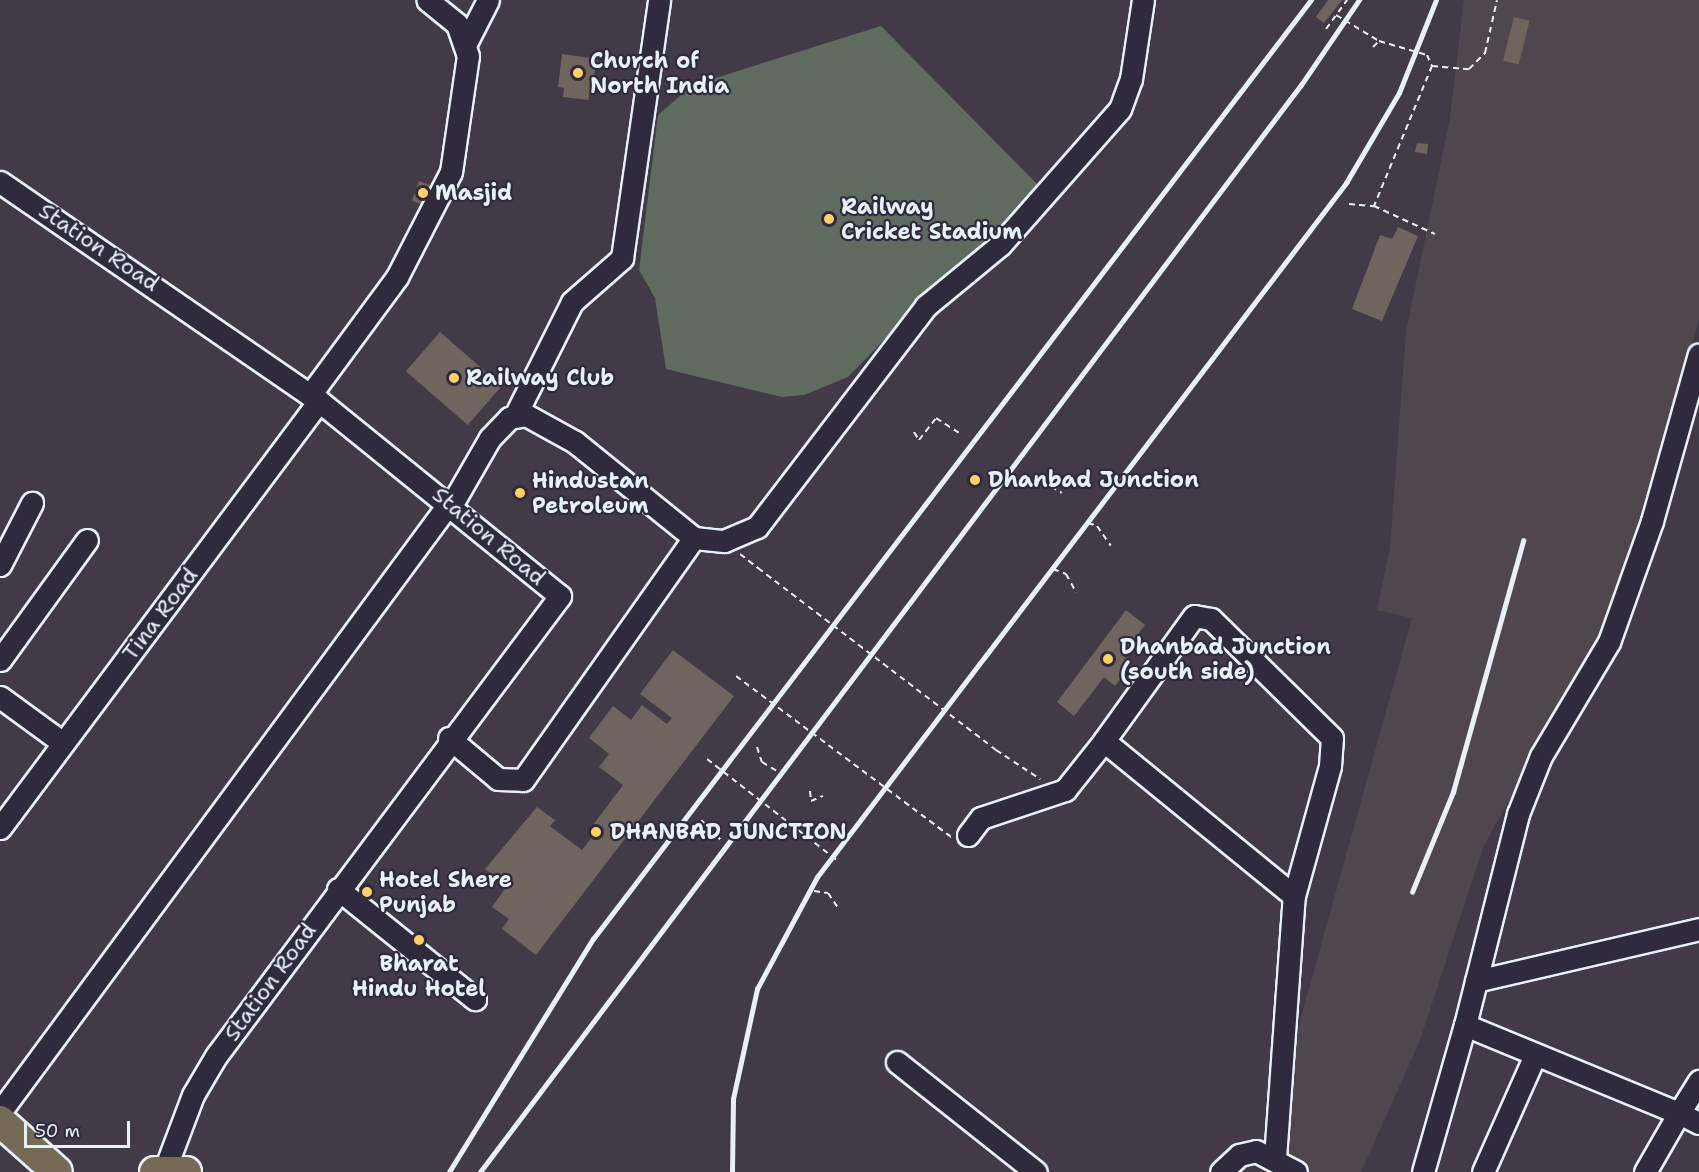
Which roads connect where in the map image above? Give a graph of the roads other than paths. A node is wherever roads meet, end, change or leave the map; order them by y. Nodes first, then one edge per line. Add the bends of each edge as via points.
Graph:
1 (488, 0) edge
2 (659, 0) edge
3 (1143, 0) edge
4 (433, 1) edge
5 (466, 44) junction
6 (0, 182) edge
7 (1699, 354) edge
8 (315, 398) junction
9 (516, 414) junction
10 (32, 503) dead end
11 (451, 503) junction
12 (694, 538) junction
13 (87, 540) dead end
14 (0, 566) edge
15 (0, 660) edge
16 (0, 697) edge
17 (449, 738) junction
18 (1104, 741) junction
19 (63, 743) junction
20 (0, 828) edge
21 (959, 836) road end
22 (338, 889) junction
23 (1294, 896) junction
24 (1699, 929) edge
25 (1476, 981) junction
26 (475, 999) dead end
27 (1465, 1025) junction
28 (1535, 1055) junction
29 (897, 1062) dead end
30 (1699, 1081) edge
31 (0, 1112) edge
32 (1679, 1113) junction
33 (0, 1121) edge
34 (1699, 1122) edge
35 (0, 1144) edge
36 (1275, 1158) junction
37 (169, 1171) edge
38 (30, 1172) edge
39 (57, 1172) edge
40 (1036, 1172) edge
41 (1221, 1172) edge
42 (1296, 1172) edge
43 (1423, 1172) edge
44 (1483, 1172) edge
45 (1645, 1172) edge

1 - 5 street
2 - 9 street via 622,258 572,302
3 - 12 street via 1131,79 1120,109 1000,245 926,306 763,521 734,539
4 - 5 street via 457,24
5 - 8 street, Tina Road via 462,123 442,195 397,277
6 - 8 street, Station Road
7 - 25 street via 1652,521 1609,642 1541,756 1518,814
8 - 11 street, Station Road
8 - 19 street, Tina Road
9 - 11 street via 490,438
9 - 12 street via 537,418 575,442
10 - 14 street
11 - 17 street, Station Road via 560,596
11 - 31 street
12 - 17 street via 523,780 498,779
13 - 15 street
16 - 19 street
17 - 22 street, Station Road
18 - 21 street via 1065,790 981,818
18 - 23 street
18 - 23 street via 1194,616 1211,619 1332,738 1330,766
19 - 20 street, Tina Road
22 - 26 street
22 - 37 street, Station Road via 193,1095
23 - 36 street
24 - 25 street
25 - 27 street
27 - 28 street
27 - 43 street
28 - 32 street
28 - 44 street
29 - 40 street
30 - 32 street
32 - 34 street
32 - 45 street
33 - 39 highway
35 - 38 highway
36 - 41 street via 1256,1151 1239,1155
36 - 42 street

